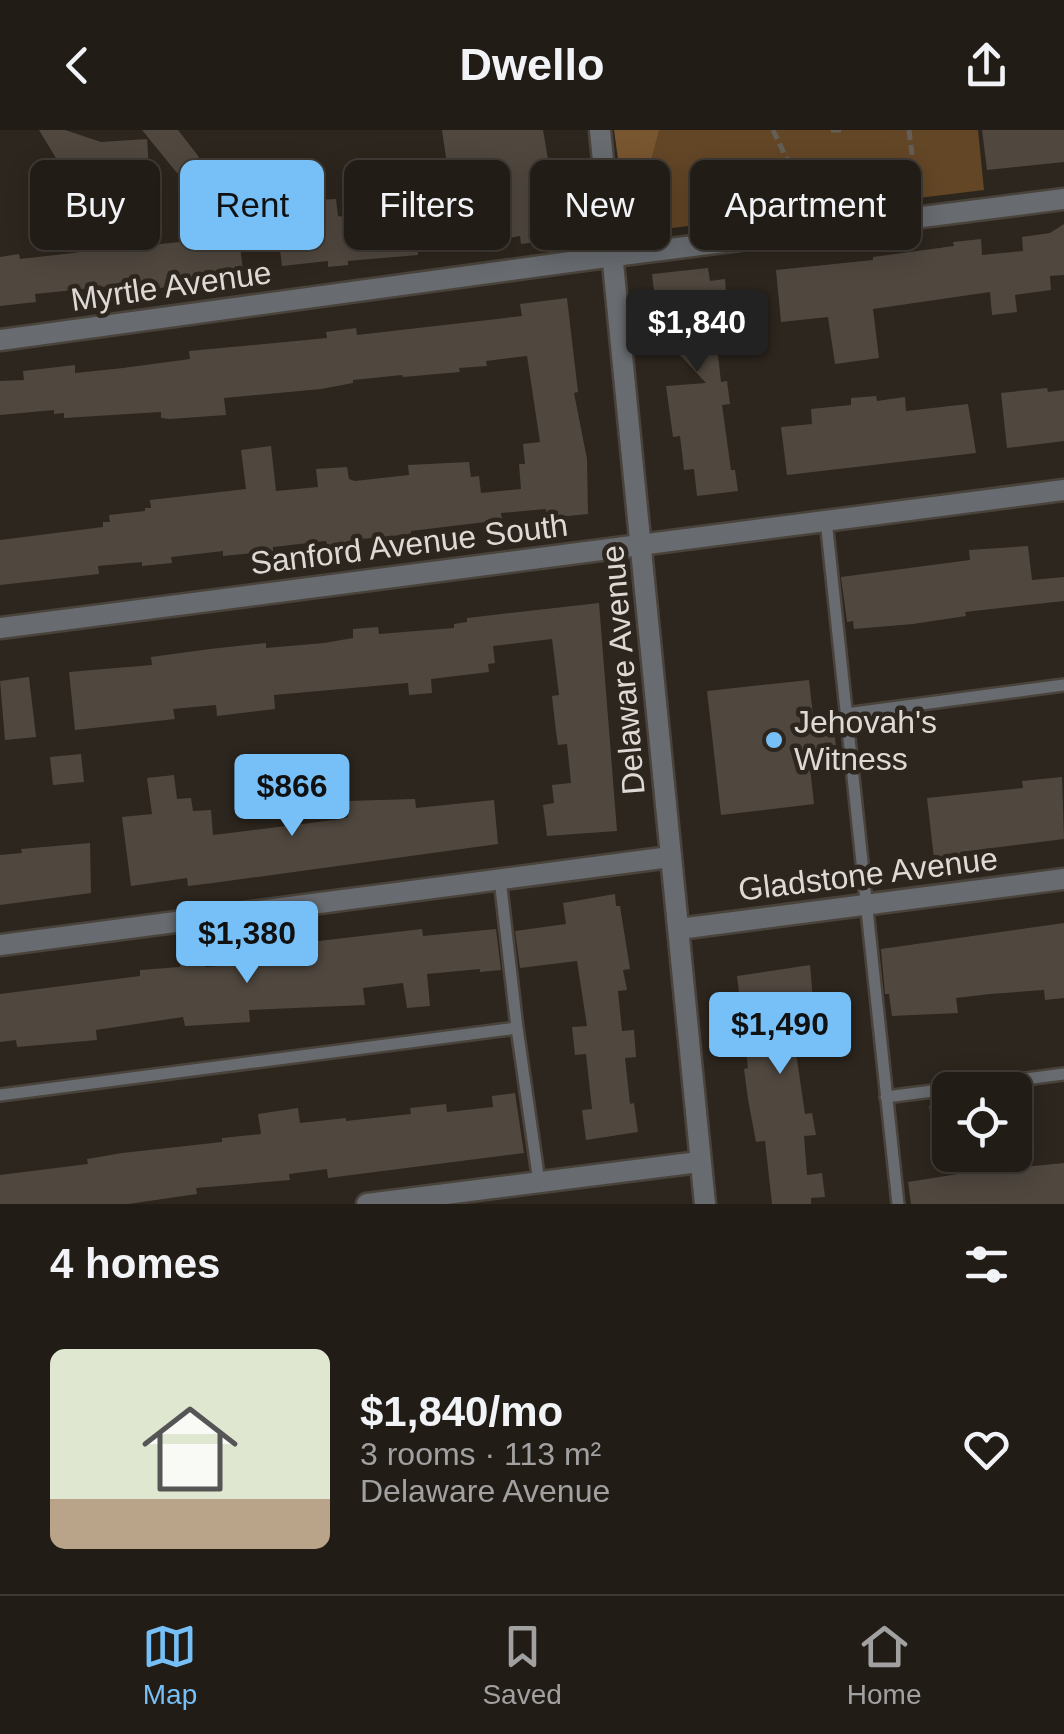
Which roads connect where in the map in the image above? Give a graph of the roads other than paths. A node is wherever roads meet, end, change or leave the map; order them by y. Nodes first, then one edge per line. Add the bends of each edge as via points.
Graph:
1 (600, 130) edge
2 (1064, 199) edge
3 (614, 256) junction
4 (0, 340) edge
5 (1064, 490) edge
6 (826, 520) junction
7 (642, 544) junction
8 (0, 628) edge
9 (1064, 685) edge
10 (846, 714) junction
11 (670, 856) junction
12 (500, 879) junction
13 (1064, 879) edge
14 (866, 904) junction
15 (679, 928) junction
16 (0, 945) edge
17 (517, 1028) junction
18 (1064, 1074) edge
19 (0, 1095) edge
20 (886, 1096) junction
21 (699, 1162) junction
22 (528, 1187) junction
23 (367, 1204) edge
24 (705, 1204) edge
25 (898, 1204) edge

1 - 3 street, Delaware Avenue
2 - 3 street, Myrtle Avenue
3 - 4 street, Myrtle Avenue
3 - 7 street, Delaware Avenue
5 - 6 street, Sanford Avenue South
6 - 7 street, Sanford Avenue South
6 - 10 lane
7 - 8 street, Sanford Avenue South
7 - 11 street, Delaware Avenue
9 - 10 lane
10 - 14 lane
11 - 12 street
11 - 15 street, Delaware Avenue
12 - 16 street
12 - 17 lane
13 - 14 street, Gladstone Avenue
14 - 15 street, Gladstone Avenue
14 - 20 lane
15 - 21 street, Delaware Avenue
17 - 19 lane
17 - 22 lane
18 - 20 lane
20 - 25 lane
21 - 22 street
21 - 24 street, Delaware Avenue
22 - 23 street

